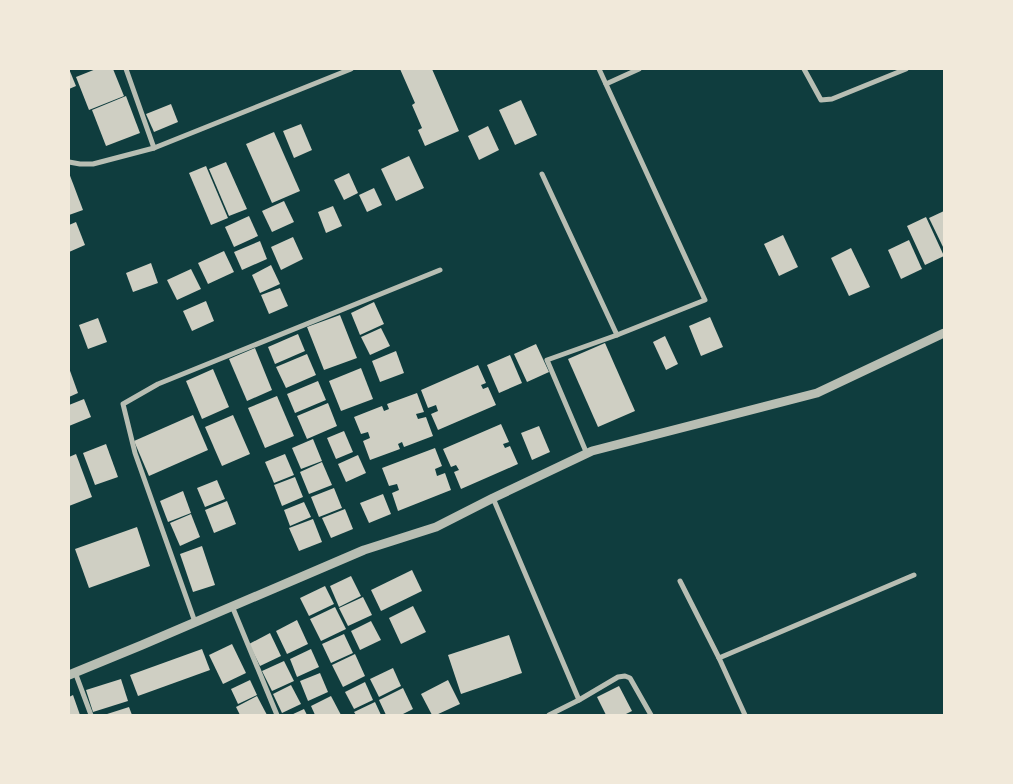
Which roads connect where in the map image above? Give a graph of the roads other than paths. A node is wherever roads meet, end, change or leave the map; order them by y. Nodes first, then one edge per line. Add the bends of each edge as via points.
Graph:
1 (126, 69) edge
2 (351, 69) edge
3 (599, 69) edge
4 (639, 69) edge
5 (804, 69) edge
6 (906, 69) edge
7 (606, 84) junction
8 (154, 148) junction
9 (69, 162) edge
10 (542, 174) dead end
11 (440, 270) dead end
12 (944, 333) edge
13 (617, 335) junction
14 (587, 454) junction
15 (493, 498) junction
16 (914, 575) dead end
17 (680, 581) dead end
18 (232, 606) junction
19 (195, 622) junction
20 (719, 658) junction
21 (72, 673) edge
22 (579, 700) junction
23 (92, 715) edge
24 (277, 715) edge
25 (549, 715) edge
26 (651, 715) edge
27 (746, 715) edge

1 - 8 street
2 - 8 street
3 - 7 street
4 - 7 street
5 - 6 street via 821,100 832,99
7 - 13 street via 705,300
8 - 9 street via 93,164
10 - 13 street
11 - 19 street via 158,384 123,404 135,453
12 - 14 street via 817,393
13 - 14 street via 548,360
14 - 15 street
15 - 18 street via 436,527 364,550
15 - 22 street
16 - 20 street
17 - 20 street
18 - 19 street
18 - 24 street
19 - 21 street
20 - 27 street
21 - 23 street
22 - 25 street
22 - 26 street via 625,676 630,678

